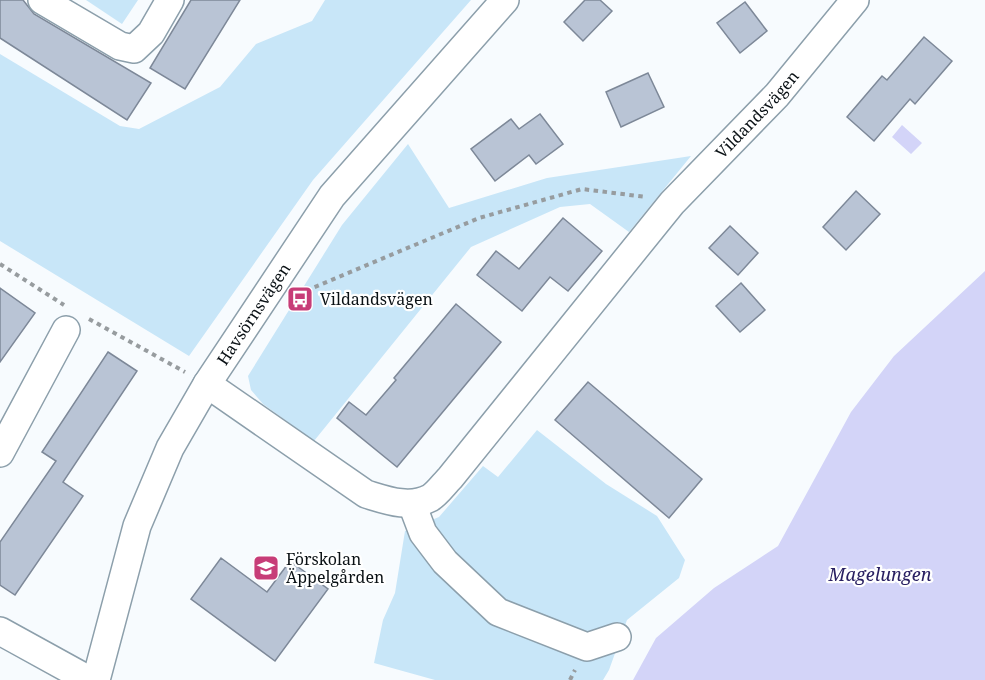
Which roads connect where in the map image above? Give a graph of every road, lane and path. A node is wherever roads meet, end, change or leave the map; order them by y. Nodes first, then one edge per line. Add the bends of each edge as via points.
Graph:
1 (42, 0) edge
2 (170, 0) edge
3 (505, 0) edge
4 (855, 0) edge
5 (650, 198) dead end
6 (0, 264) edge
7 (297, 294) dead end
8 (73, 318) junction
9 (207, 384) junction
10 (0, 453) edge
11 (412, 504) junction
12 (0, 631) edge
13 (617, 637) dead end
14 (89, 680) edge
15 (96, 680) edge

1 - 2 street via 120,46 134,49 151,33
3 - 9 street, Havsörnsvägen via 332,196
4 - 11 street, Vildandsvägen via 777,95 672,203 450,478 431,497
5 - 7 path via 582,189 479,218
6 - 8 path
8 - 9 path
8 - 10 street
9 - 11 street via 366,494
9 - 15 street, Havsörnsvägen via 170,448 137,526
11 - 13 street via 423,533 445,562 498,612 587,647
12 - 14 street

